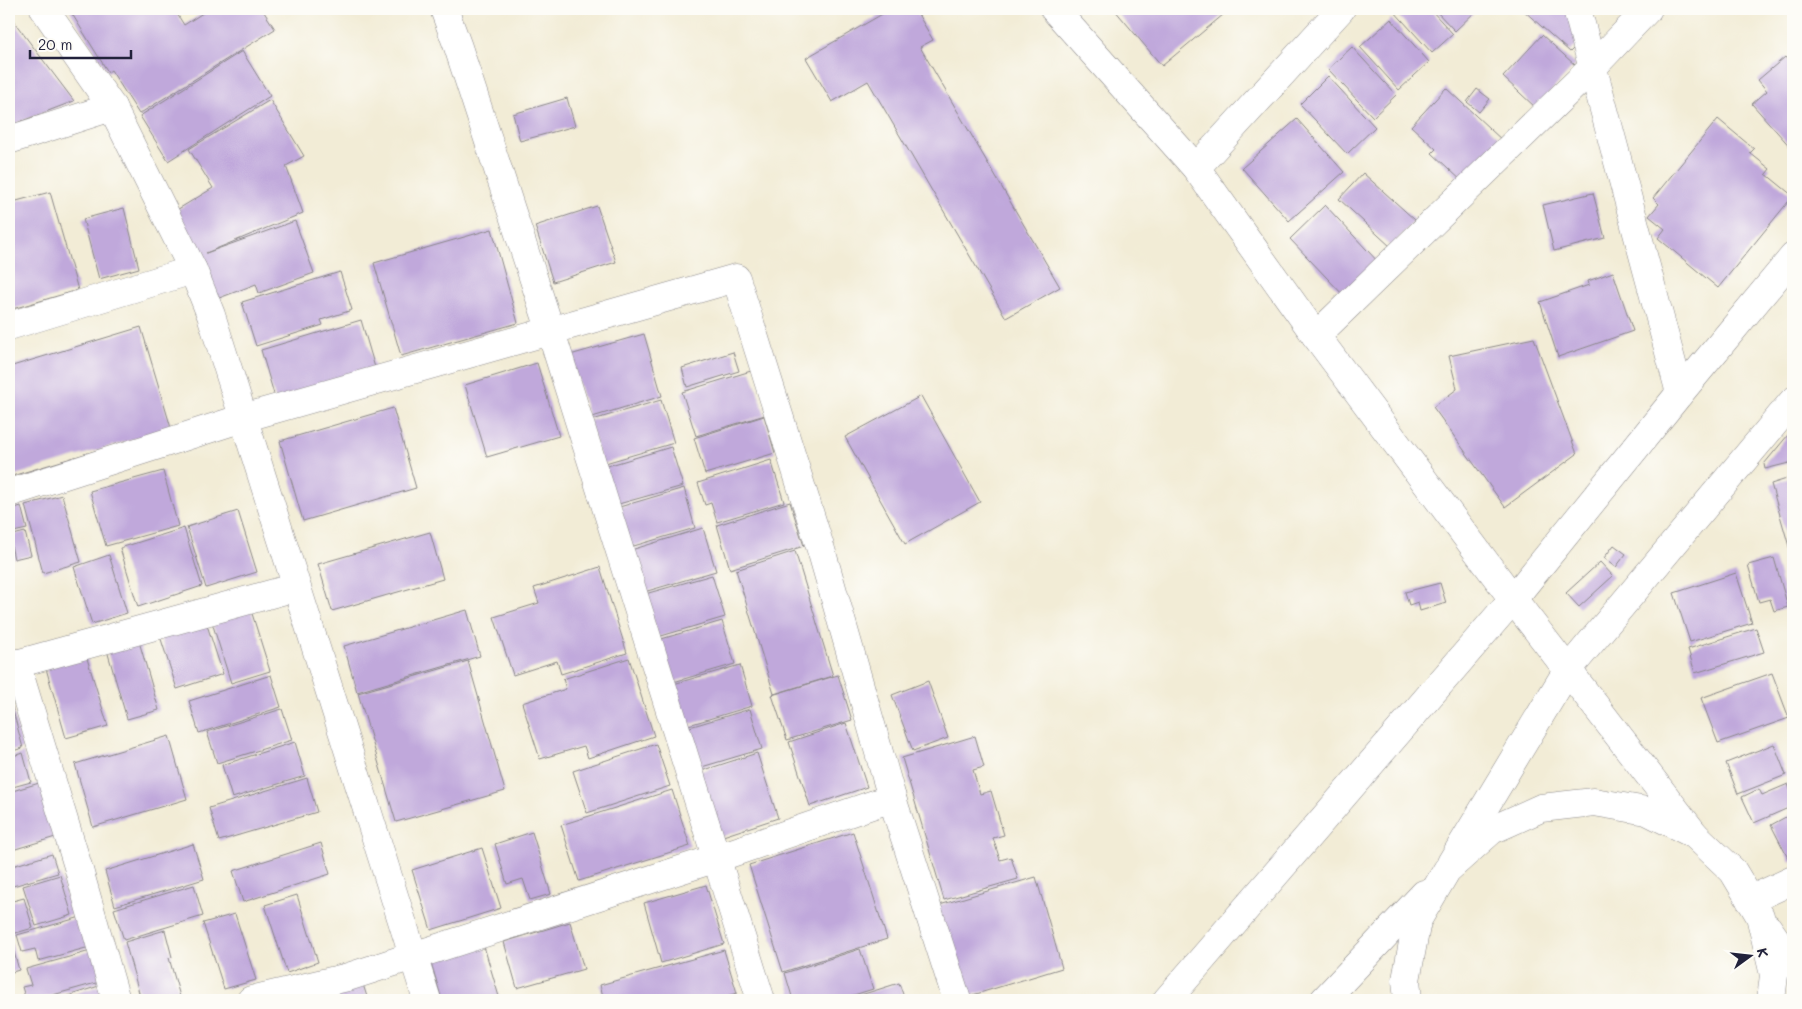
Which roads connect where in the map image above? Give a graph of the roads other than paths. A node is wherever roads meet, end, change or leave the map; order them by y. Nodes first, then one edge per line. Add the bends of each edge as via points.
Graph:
1 (44, 9) edge
2 (444, 9) edge
3 (1054, 9) edge
4 (1341, 9) edge
5 (1577, 9) edge
6 (1648, 9) edge
7 (1592, 68) junction
8 (112, 107) junction
9 (9, 140) edge
10 (1196, 168) junction
11 (1793, 256) edge
12 (193, 270) junction
13 (9, 326) edge
14 (551, 332) junction
15 (1316, 336) junction
16 (1680, 393) junction
17 (1793, 401) edge
18 (243, 418) junction
19 (9, 493) edge
20 (296, 587) junction
21 (1513, 599) junction
22 (13, 664) edge
23 (1567, 671) junction
24 (892, 798) junction
25 (1694, 835) junction
26 (717, 858) junction
27 (1447, 870) junction
28 (1793, 880) edge
29 (1755, 908) junction
30 (414, 955) junction
31 (1793, 964) edge
32 (116, 1000) edge
33 (251, 1000) edge
34 (427, 1000) edge
35 (761, 1000) edge
36 (957, 1000) edge
37 (1167, 1000) edge
38 (1324, 1000) edge
39 (1408, 1000) edge
40 (1771, 1000) edge

1 - 8 street
2 - 14 street
3 - 10 street
4 - 10 street
5 - 7 street
6 - 7 street
7 - 15 street
7 - 16 street
8 - 9 street
8 - 12 street
10 - 15 street
11 - 16 street
12 - 13 street
12 - 18 street via 212,315
14 - 18 street
14 - 24 street via 736,278 822,553
14 - 26 street
15 - 21 street
16 - 21 street
17 - 23 street
18 - 19 street
18 - 20 street
20 - 22 street
20 - 30 street
21 - 23 street
21 - 37 street
22 - 32 street via 76,860
23 - 25 street
23 - 27 street
24 - 26 street
24 - 36 street
25 - 27 street via 1647,811 1594,802 1541,808 1492,830
25 - 29 street via 1733,871
26 - 30 street
26 - 35 street
27 - 38 street
27 - 39 street via 1417,922 1406,980
28 - 29 street
29 - 31 street
29 - 40 street via 1774,975
30 - 33 street via 348,977
30 - 34 street

